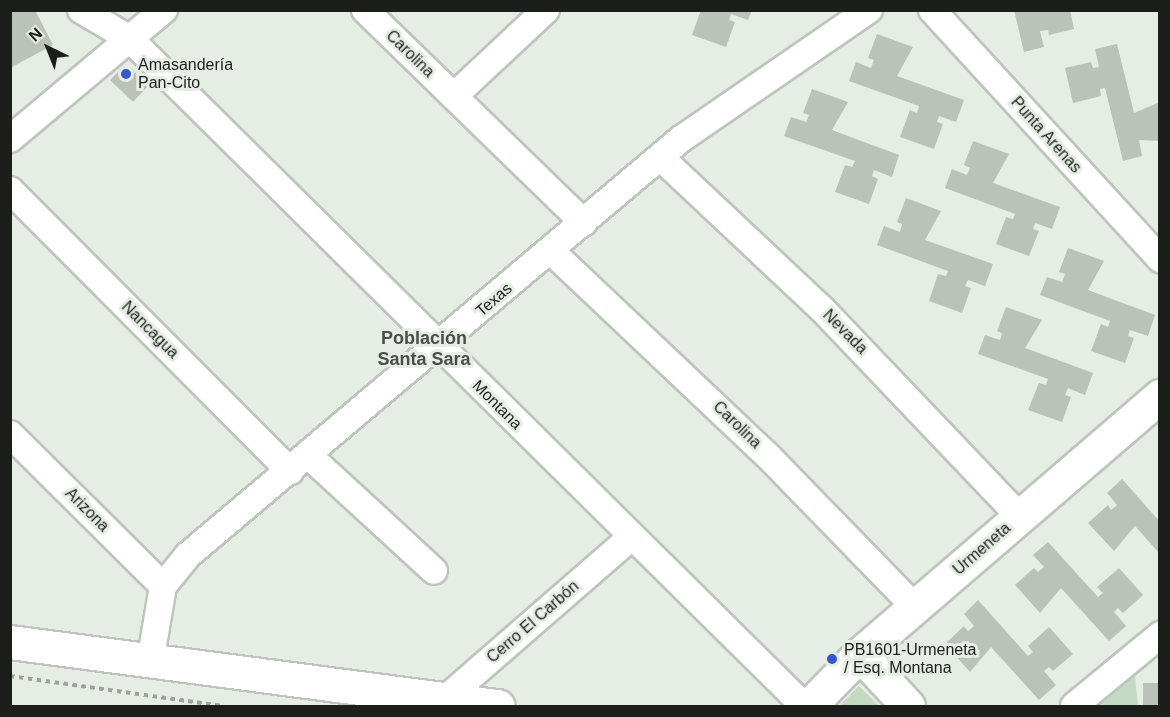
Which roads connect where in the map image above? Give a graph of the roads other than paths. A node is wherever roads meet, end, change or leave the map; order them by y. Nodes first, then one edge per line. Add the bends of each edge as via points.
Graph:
1 (81, 10) edge
2 (164, 10) edge
3 (366, 10) edge
4 (546, 10) edge
5 (868, 10) edge
6 (932, 10) edge
7 (130, 39) junction
8 (454, 96) junction
9 (10, 139) edge
10 (660, 157) junction
11 (10, 190) edge
12 (584, 223) junction
13 (551, 251) junction
14 (1160, 259) edge
15 (439, 347) junction
16 (1160, 396) edge
17 (10, 434) edge
18 (299, 463) junction
19 (1020, 517) junction
20 (630, 538) junction
21 (434, 571) dead end
22 (163, 586) junction
23 (915, 607) junction
24 (1160, 635) edge
25 (12, 644) edge
26 (860, 654) junction
27 (151, 657) junction
28 (442, 702) edge
29 (498, 706) edge
30 (804, 706) edge
31 (808, 706) edge
32 (908, 706) edge
33 (1074, 706) edge

1 - 7 street, Montana
2 - 7 street
3 - 8 street, Carolina
4 - 8 street
5 - 10 street, Texas via 714,113
6 - 14 street, Punta Arenas
7 - 9 street
7 - 15 street, Montana
8 - 12 street, Carolina
10 - 12 street, Texas
10 - 19 street, Nevada via 822,309
11 - 18 street, Nancagua
12 - 13 street, Texas
13 - 15 street, Texas
13 - 23 street, Carolina via 751,439
15 - 18 street, Texas
15 - 20 street, Montana
16 - 19 street, Urmeneta
17 - 22 street, Arizona
18 - 21 street, Nancagua
18 - 22 street, Texas via 187,556
19 - 23 street, Urmeneta
20 - 28 street, Cerro El Carbón
20 - 30 street, Montana
22 - 27 street, Texas
23 - 26 street, Urmeneta
24 - 33 street
25 - 27 street
26 - 31 street, Urmeneta
26 - 32 street
27 - 28 street
28 - 29 street

